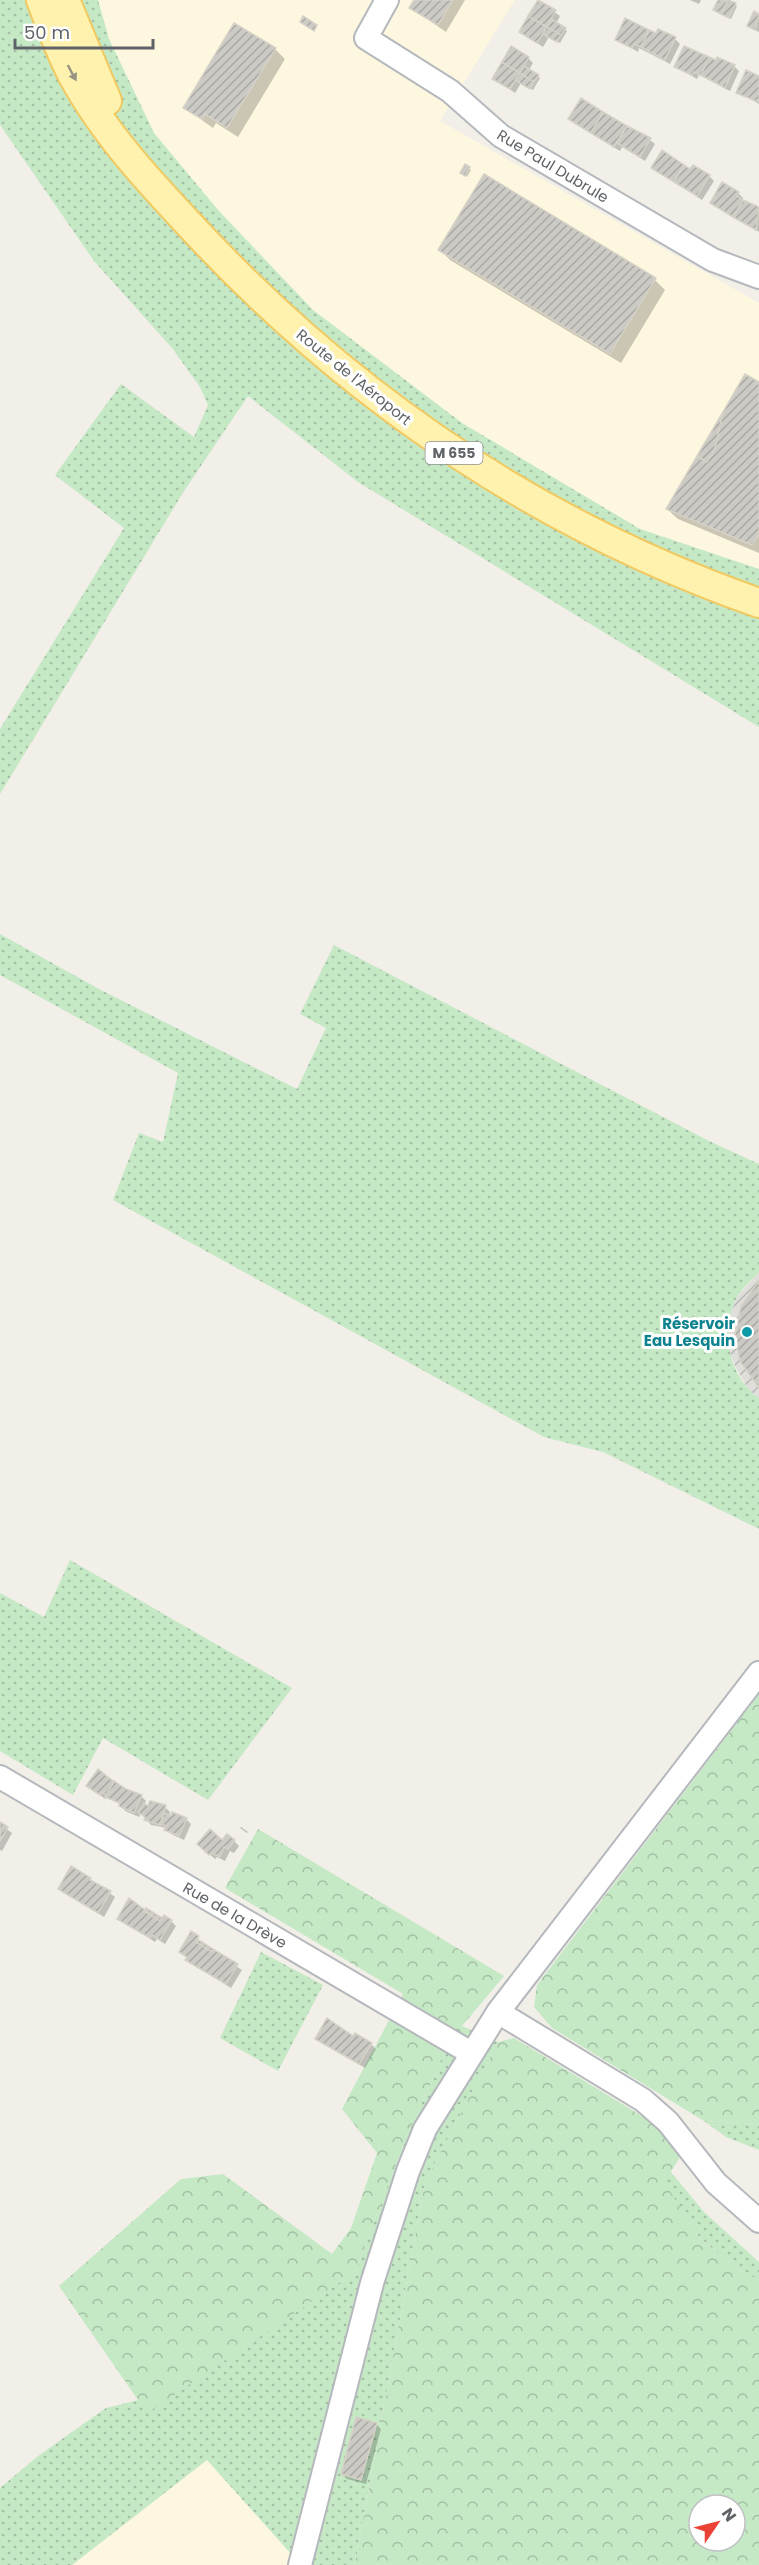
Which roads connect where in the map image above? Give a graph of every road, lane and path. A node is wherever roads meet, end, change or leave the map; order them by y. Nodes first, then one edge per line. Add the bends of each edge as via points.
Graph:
1 (41, 0) edge
2 (65, 0) edge
3 (387, 0) edge
4 (196, 231) junction
5 (759, 277) edge
6 (759, 603) edge
7 (759, 1673) edge
8 (0, 1777) edge
9 (498, 2012) junction
10 (471, 2054) junction
11 (759, 2222) edge
12 (300, 2565) edge

1 -> 4 main road, Route de l'Aéroport / M 655 via 73,76 94,110 146,178
2 - 4 main road, Route de l'Aéroport / M 655 via 108,102 135,148
3 - 5 street, Rue Paul Dubrule via 366,38 450,91 501,136 713,260
4 - 6 main road, Route de l'Aéroport / M 655 via 316,349 380,401 467,462 638,556
7 - 9 street
8 - 10 street, Rue de la Drève
9 - 10 street
9 - 11 street via 643,2100 668,2122 716,2183
10 - 12 street via 425,2129 397,2203 372,2283

